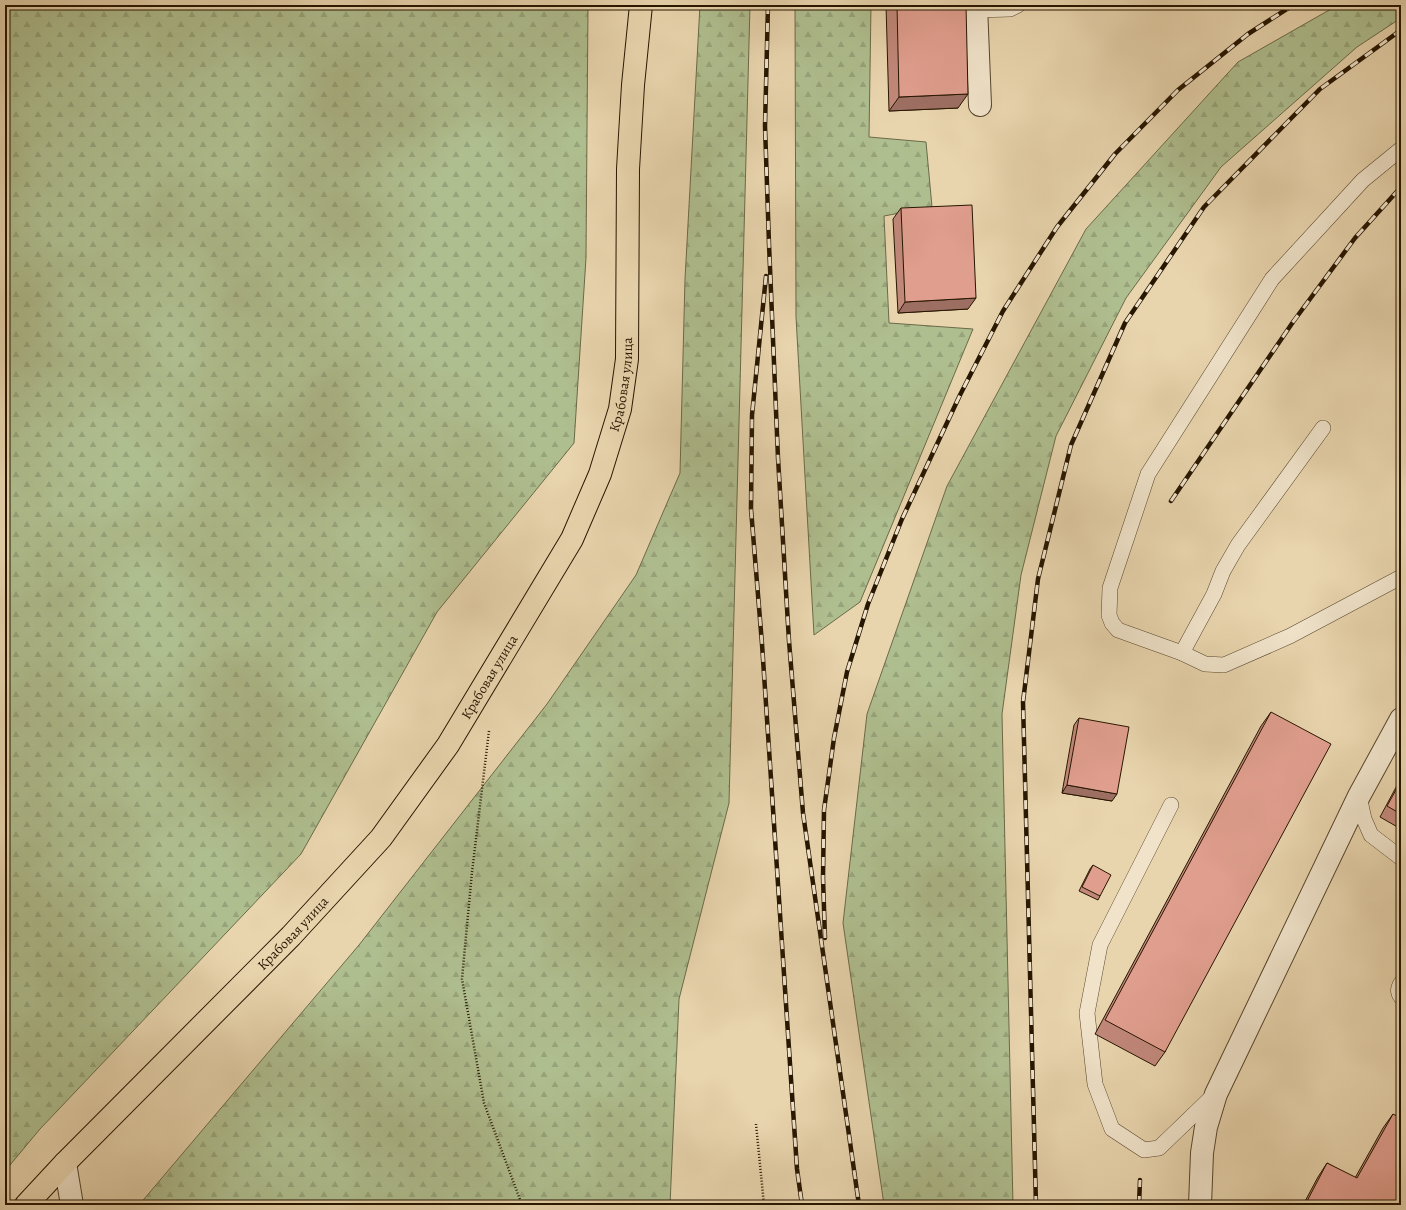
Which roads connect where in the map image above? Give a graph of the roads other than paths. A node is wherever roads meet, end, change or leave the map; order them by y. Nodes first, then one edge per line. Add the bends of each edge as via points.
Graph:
1 (641, 5) edge
2 (1018, 5) edge
3 (977, 8) edge
4 (980, 105) dead end
5 (1401, 148) edge
6 (1323, 428) dead end
7 (1401, 577) edge
8 (1182, 653) junction
9 (1401, 719) edge
10 (1359, 796) junction
11 (1171, 805) dead end
12 (1401, 858) edge
13 (1401, 983) edge
14 (1401, 997) edge
15 (1216, 1094) junction
16 (65, 1163) junction
17 (26, 1205) edge
18 (72, 1205) edge
19 (1200, 1205) edge

1 - 16 main road, Крабовая улица via 628,169 627,359 620,409 600,474 572,539 448,745 381,838 291,936
2 - 3 lane via 1010,9
3 - 4 street
5 - 8 lane via 1362,180 1272,278 1148,474 1110,588 1109,615 1118,630
6 - 8 lane via 1238,545
7 - 8 lane via 1290,636 1224,665 1205,664
9 - 10 street
10 - 12 lane via 1371,835
10 - 15 street
11 - 15 lane via 1100,945 1087,1013 1095,1084 1112,1129 1144,1150 1159,1148
13 - 14 lane
15 - 19 street via 1206,1127 1202,1153
16 - 17 main road, Крабовая улица
16 - 18 street

